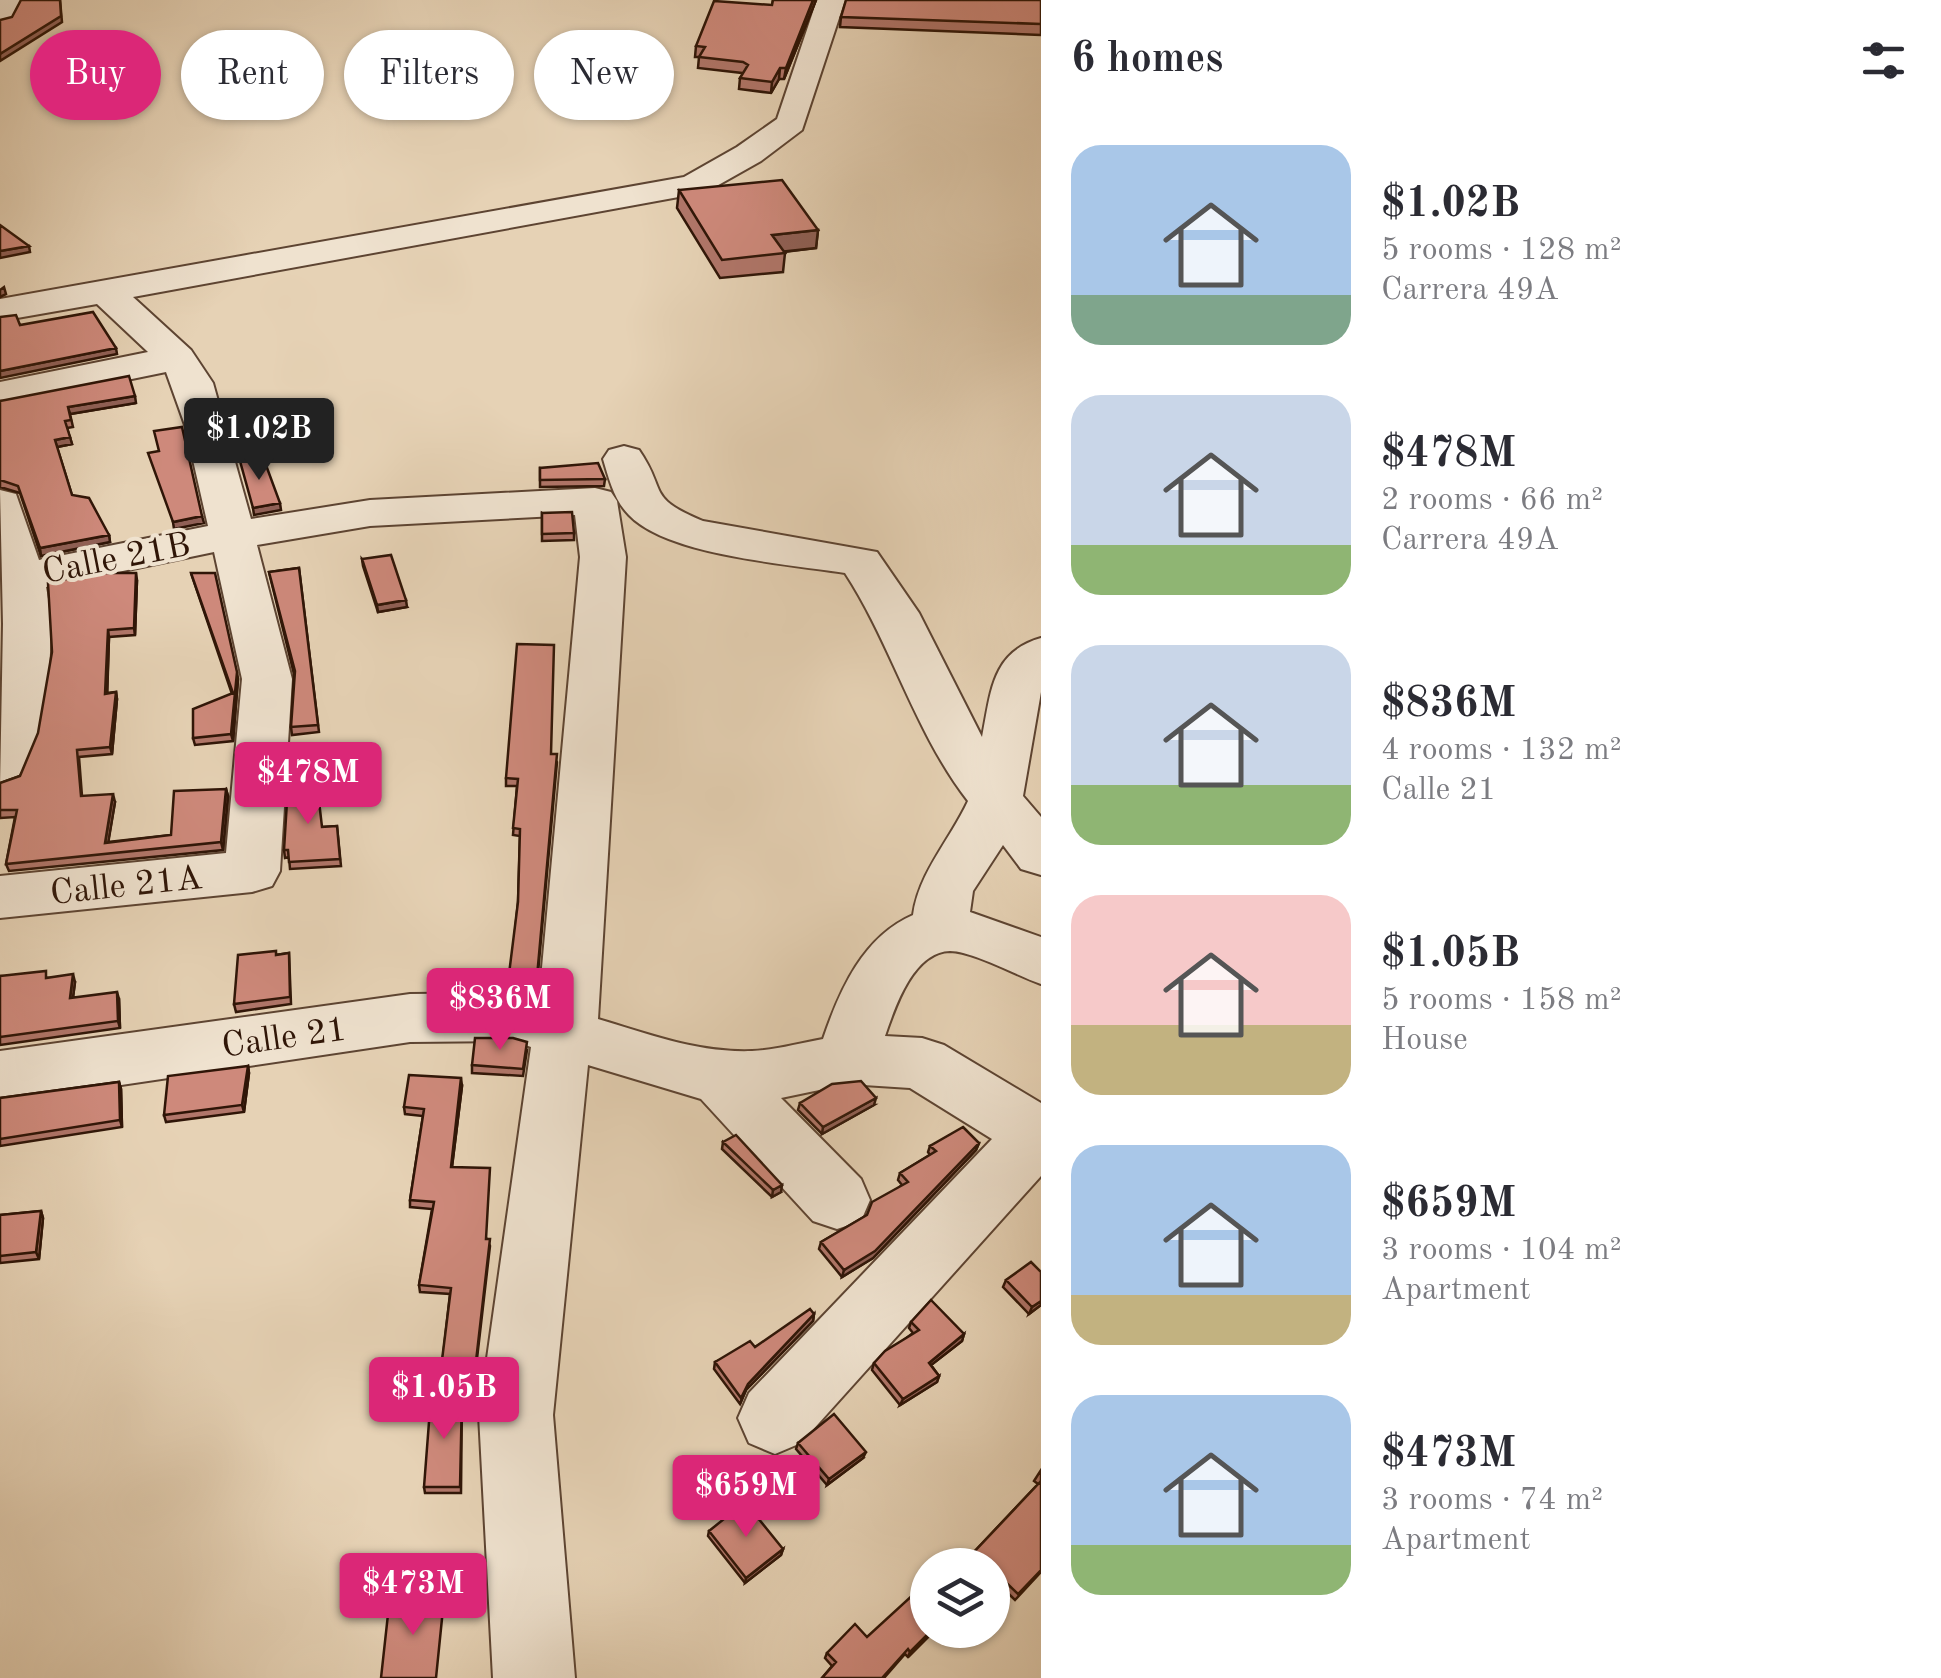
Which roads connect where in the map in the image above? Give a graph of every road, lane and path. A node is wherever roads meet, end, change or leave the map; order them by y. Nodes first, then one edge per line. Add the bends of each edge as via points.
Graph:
1 (10, 0) edge
2 (831, 0) edge
3 (0, 16) edge
4 (105, 291) junction
5 (0, 310) edge
6 (176, 358) junction
7 (0, 394) edge
8 (624, 459) dead end
9 (0, 503) edge
10 (233, 535) junction
11 (10, 579) edge
12 (1041, 654) edge
13 (0, 769) edge
14 (996, 798) junction
15 (1041, 855) edge
16 (0, 896) edge
17 (939, 932) junction
18 (1041, 961) edge
19 (566, 1035) junction
20 (848, 1058) junction
21 (719, 1076) junction
22 (0, 1077) edge
23 (1041, 1131) edge
24 (837, 1200) dead end
25 (776, 1418) dead end
26 (534, 1678) edge

1 - 3 street
2 - 4 street via 791,123 694,185
4 - 5 street
4 - 6 street
6 - 7 street
6 - 10 street via 206,425
8 - 14 street via 642,505 664,523 861,562 895,612 971,768
9 - 11 street
10 - 11 street, Calle 21B
10 - 16 street, Calle 21A via 267,679 252,871
10 - 19 street, Calle 21B via 370,513 595,500 603,558
11 - 13 street via 26,624 15,716
12 - 14 street via 1020,670
14 - 15 street
14 - 17 street via 945,888
17 - 18 street via 953,929
17 - 20 street via 921,936 883,970 858,1018
19 - 21 street, Calle 21
19 - 22 street, Calle 21 via 514,1017 410,1018
19 - 26 street via 516,1415
20 - 21 street, Calle 21 via 756,1077
20 - 23 street, Calle 21 via 922,1063 1008,1118
21 - 24 street
23 - 25 street

